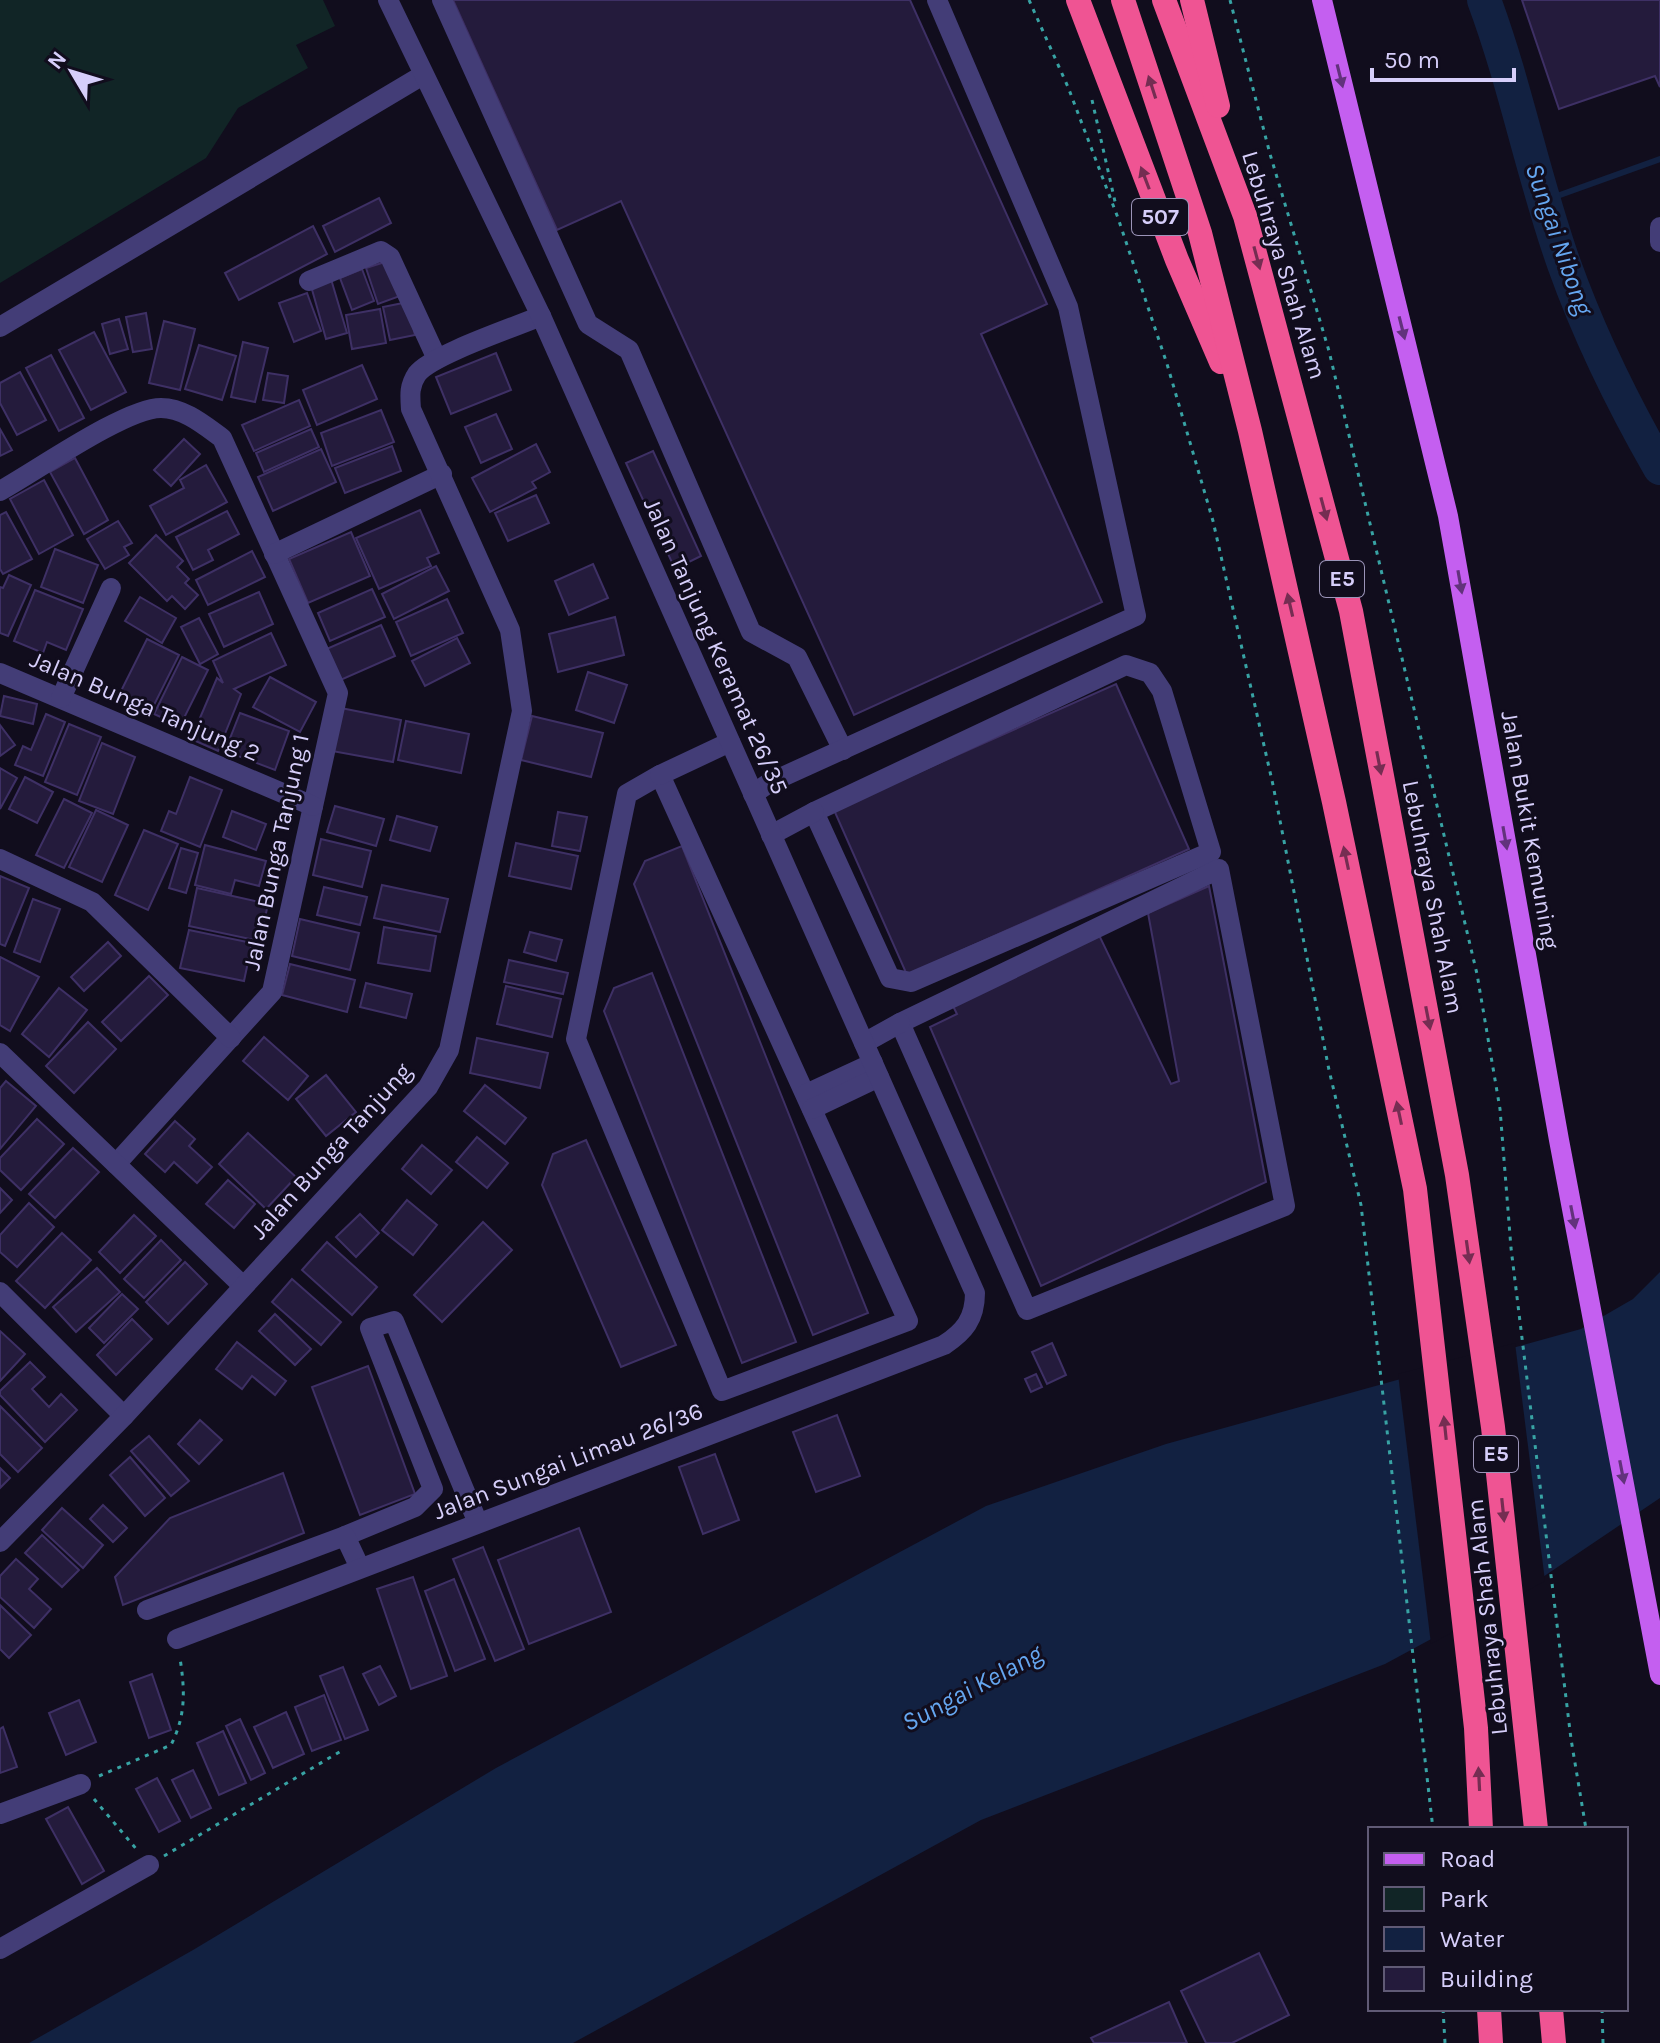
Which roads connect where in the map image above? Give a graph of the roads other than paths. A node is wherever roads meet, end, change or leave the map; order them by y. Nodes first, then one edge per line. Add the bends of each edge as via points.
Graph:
1 (388, 0) edge
2 (442, 0) edge
3 (937, 0) edge
4 (1078, 0) edge
5 (1123, 0) edge
6 (1164, 0) edge
7 (1192, 0) edge
8 (1322, 0) edge
9 (423, 75) junction
10 (1245, 216) junction
11 (1660, 227) edge
12 (1660, 242) edge
13 (309, 281) dead end
14 (541, 316) junction
15 (0, 327) edge
16 (437, 359) junction
17 (1250, 431) junction
18 (442, 474) junction
19 (0, 491) edge
20 (274, 554) junction
21 (111, 588) dead end
22 (0, 673) edge
23 (61, 698) junction
24 (730, 742) junction
25 (843, 750) junction
26 (660, 775) junction
27 (753, 794) junction
28 (313, 806) junction
29 (814, 812) junction
30 (771, 835) junction
31 (0, 859) edge
32 (900, 1023) junction
33 (231, 1038) junction
34 (864, 1043) junction
35 (0, 1053) edge
36 (876, 1070) junction
37 (809, 1101) junction
38 (116, 1164) junction
39 (243, 1286) junction
40 (0, 1292) edge
41 (971, 1320) joint
42 (722, 1391) junction
43 (124, 1416) junction
44 (735, 1425) junction
45 (478, 1523) junction
46 (345, 1536) junction
47 (0, 1542) edge
48 (360, 1568) junction
49 (147, 1610) dead end
50 (177, 1639) road end
51 (1660, 1675) edge
52 (81, 1784) road end
53 (0, 1814) edge
54 (1481, 1827) edge
55 (1536, 1827) edge
56 (149, 1865) road end
57 (0, 1949) edge
58 (1489, 2011) edge
59 (1551, 2011) edge
60 (1491, 2043) edge
61 (1554, 2043) edge

1 - 9 street, Jalan Tanjung Keramat 26/35
2 - 25 street via 588,324 629,350 751,632 797,657
3 - 25 street via 1068,307 1136,616
17 -> 4 highway, 507 via 1177,260
17 -> 5 highway, Lebuhraya Shah Alam / E5 via 1200,233
6 - 10 highway, Lebuhraya Shah Alam / E5
7 - 10 highway
8 -> 51 main road, Jalan Bukit Kemuning via 1448,516
9 - 14 street, Jalan Tanjung Keramat 26/35
9 - 15 street
10 -> 55 highway, Lebuhraya Shah Alam / E5 via 1351,611 1457,1175 1493,1427
11 - 12 street
13 - 16 street via 381,251 390,257
14 - 16 street, Jalan Bunga Tanjung
14 - 24 street, Jalan Tanjung Keramat 26/35
16 - 18 street, Jalan Bunga Tanjung via 419,371 409,389 411,409
54 -> 17 highway, Lebuhraya Shah Alam / E5 via 1476,1728 1415,1189
18 - 20 street
18 - 39 street, Jalan Bunga Tanjung via 510,630 522,711 449,1050 428,1087
19 - 20 street via 135,414 162,408 194,417 222,438
20 - 28 street, Jalan Bunga Tanjung 1 via 338,693
21 - 23 street
22 - 23 street, Jalan Bunga Tanjung 2
23 - 28 street, Jalan Bunga Tanjung 2
24 - 26 street
24 - 27 street, Jalan Tanjung Keramat 26/35
25 - 27 street
26 - 37 street
26 - 42 street via 627,794 576,1039
27 - 30 street, Jalan Tanjung Keramat 26/35
28 - 33 street, Jalan Bunga Tanjung 1 via 272,992
29 - 29 street via 1126,665 1150,673 1162,691 1211,852 911,982 890,978
29 - 30 street
30 - 34 street, Jalan Tanjung Keramat 26/35
31 - 33 street via 92,902
32 - 32 street via 1219,869 1285,1206 1027,1310
32 - 34 street
33 - 38 street, Jalan Bunga Tanjung 1
34 - 36 street, Jalan Tanjung Keramat 26/35
35 - 38 street
36 - 37 street
36 - 41 street, Jalan Tanjung Keramat 26/35 via 975,1293
37 - 42 street via 908,1321
38 - 39 street
39 - 43 street, Jalan Bunga Tanjung
40 - 43 street
41 - 44 street, Jalan Sungai Limau 26/36 via 944,1345
42 - 44 street
43 - 47 street, Jalan Bunga Tanjung
44 - 45 street, Jalan Sungai Limau 26/36
45 - 46 street via 394,1321 370,1328 433,1489 415,1507
45 - 48 street, Jalan Sungai Limau 26/36
46 - 48 street
46 - 49 street
48 - 50 street, Jalan Sungai Limau 26/36
52 - 53 street
56 - 57 street
58 - 60 highway
59 - 61 highway

